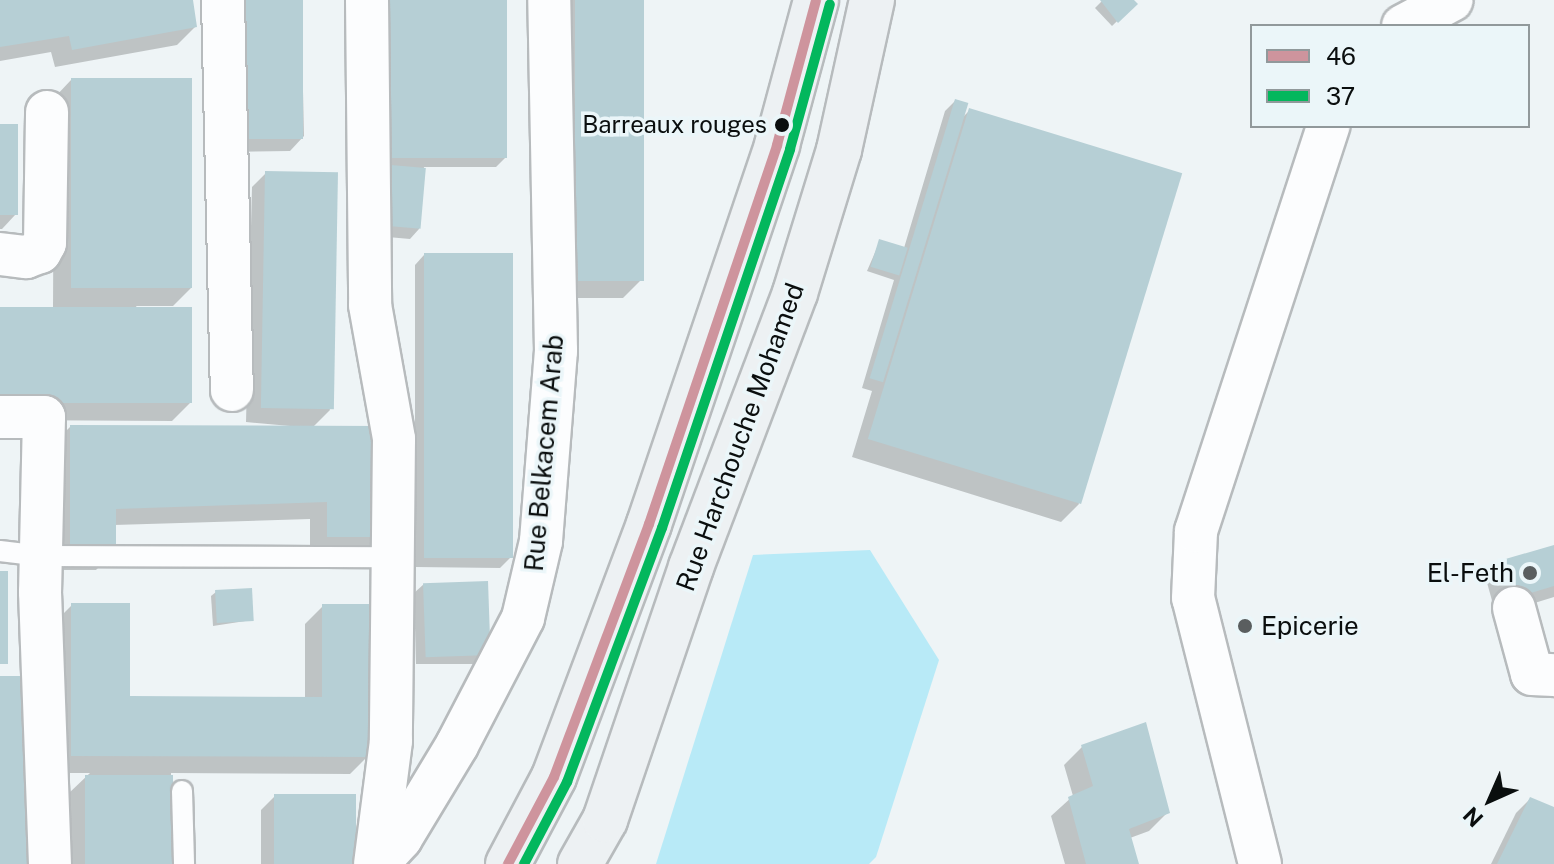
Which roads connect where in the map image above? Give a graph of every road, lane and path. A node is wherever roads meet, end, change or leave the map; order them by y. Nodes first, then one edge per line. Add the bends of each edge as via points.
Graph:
1 (223, 0) edge
2 (367, 0) edge
3 (549, 0) edge
4 (816, 0) edge
5 (872, 0) edge
6 (1452, 0) edge
7 (1407, 24) edge
8 (47, 112) dead end
9 (1327, 128) edge
10 (0, 254) edge
11 (232, 390) dead end
12 (0, 417) edge
13 (0, 551) edge
14 (42, 556) junction
15 (392, 557) junction
16 (1514, 608) dead end
17 (1554, 675) edge
18 (182, 791) dead end
19 (1265, 863) edge
20 (50, 864) edge
21 (184, 864) edge
22 (376, 864) edge
23 (508, 864) edge
24 (580, 864) edge

1 - 11 street
2 - 15 street via 370,305 394,439
3 - 22 street, Rue Belkacem Arab via 556,351 541,541 523,618 449,758 401,838
4 - 23 street via 777,145 649,524 554,777
5 - 24 street, Rue Harchouche Mohamed via 839,150 795,293 691,567 605,820
6 - 7 street
8 - 10 street via 45,243 40,252 26,257
9 - 19 street via 1196,531 1193,598
12 - 14 street via 44,417
13 - 14 lane
14 - 15 lane
14 - 20 street
15 - 22 street via 391,741
16 - 17 street via 1532,674
18 - 21 lane

